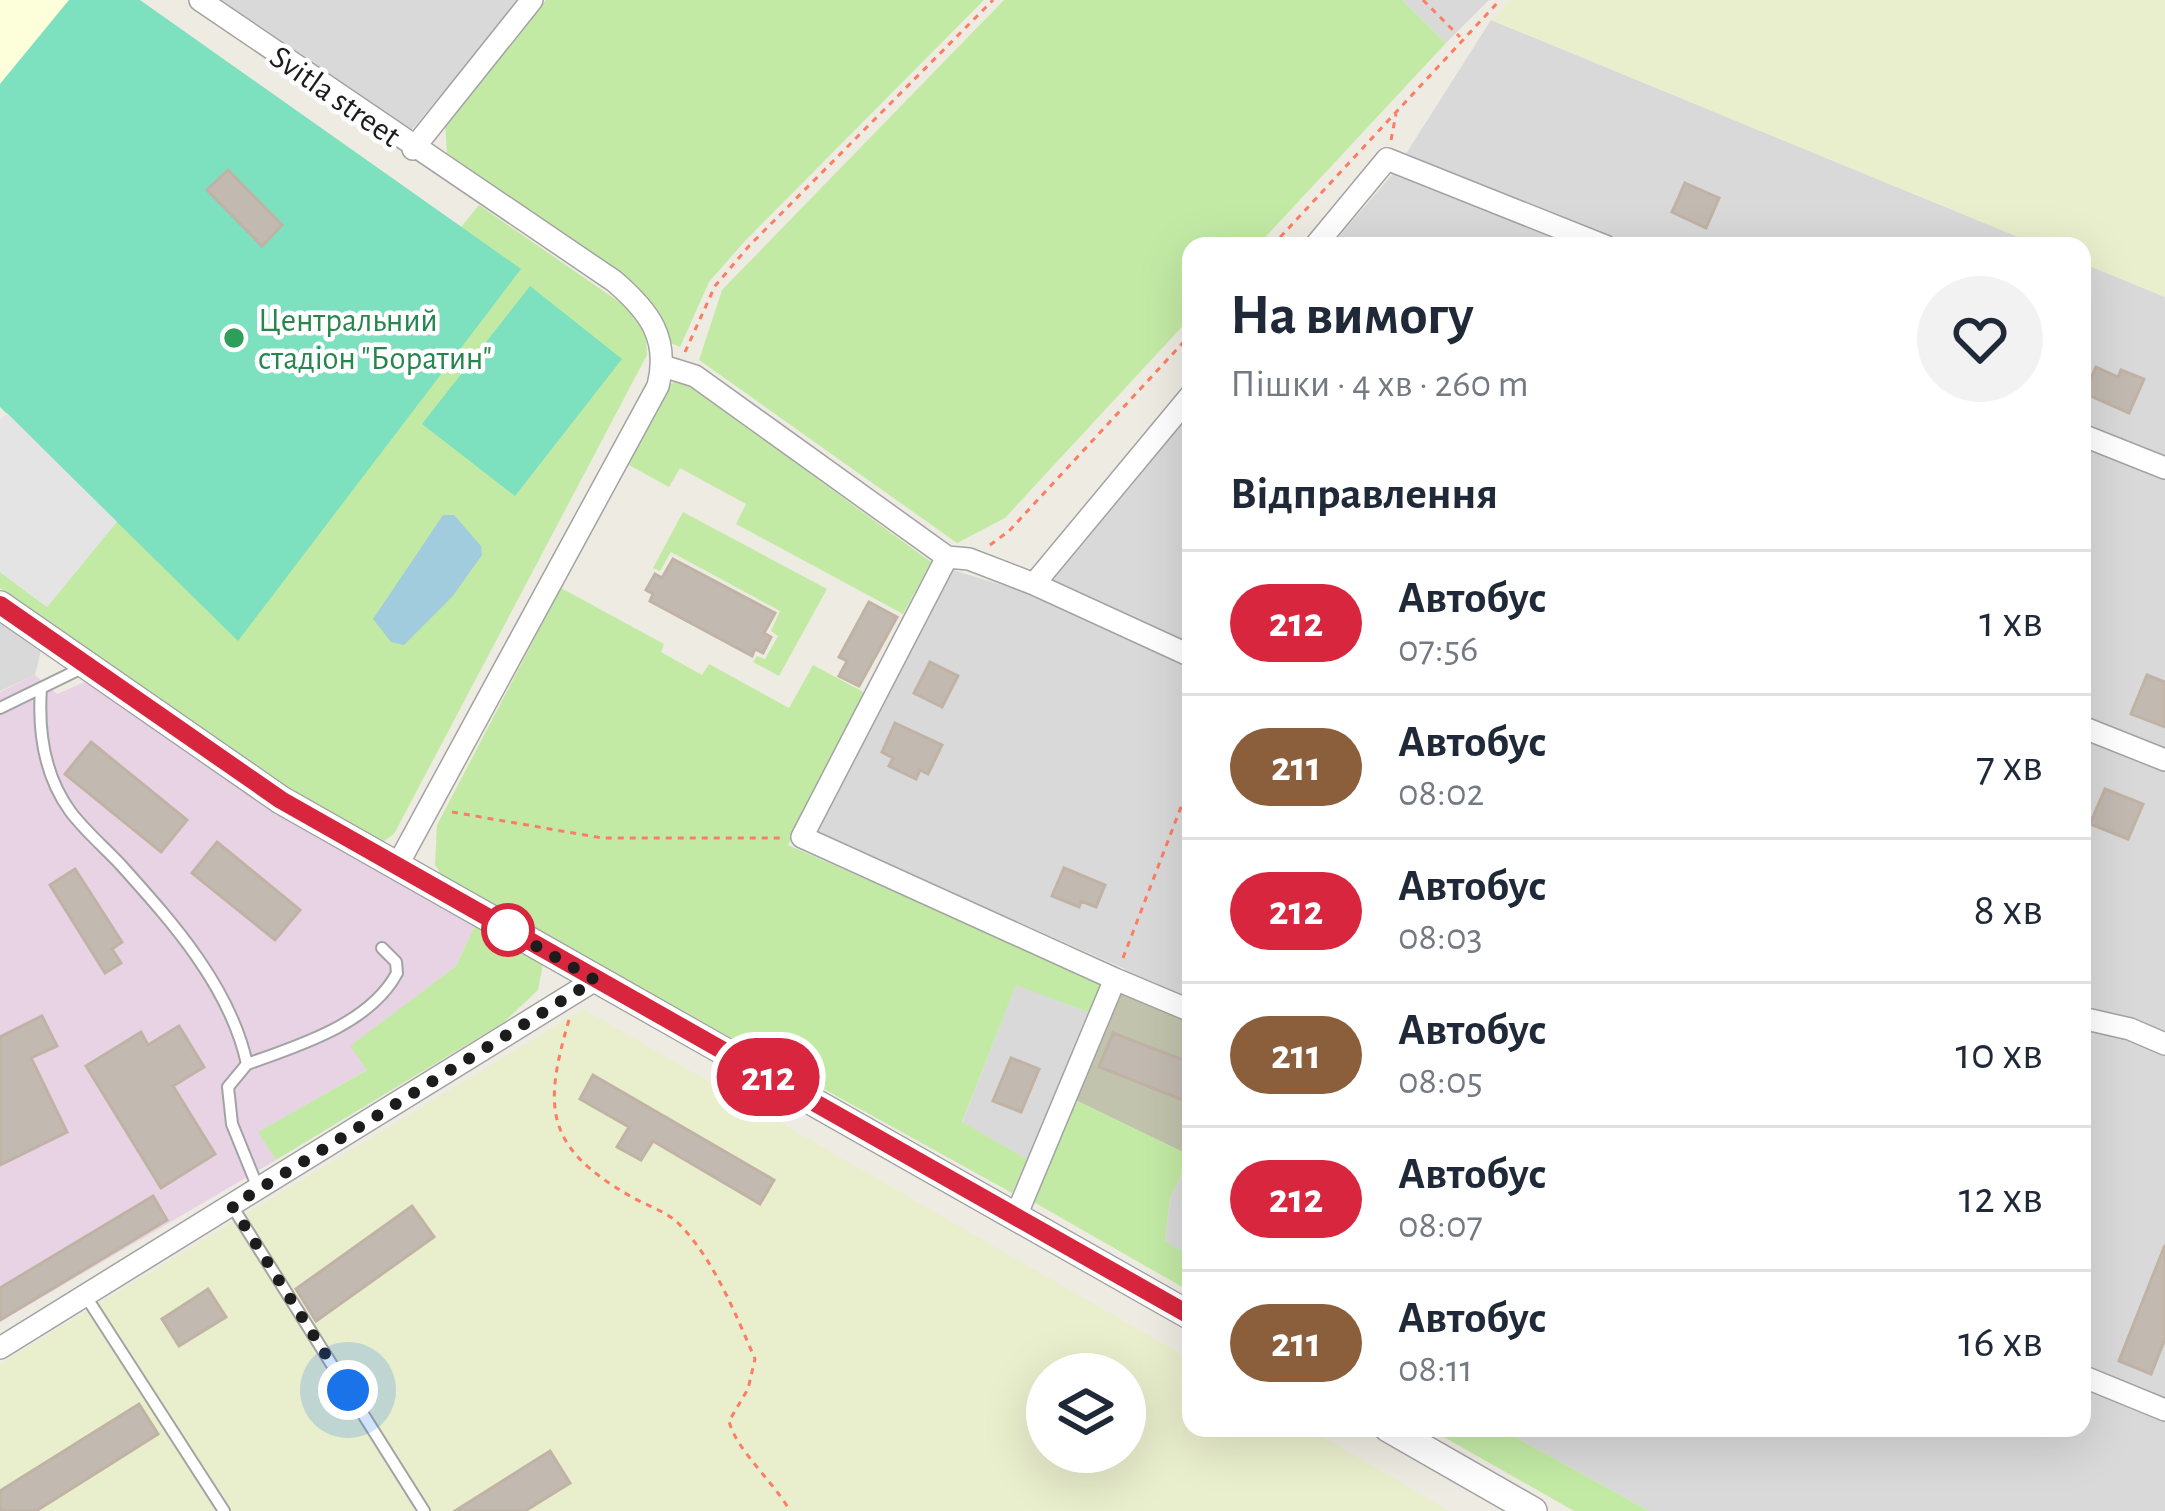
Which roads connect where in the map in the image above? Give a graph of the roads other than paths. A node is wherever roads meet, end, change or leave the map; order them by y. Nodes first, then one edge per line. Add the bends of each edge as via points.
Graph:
1 (200, 0) edge
2 (532, 0) edge
3 (413, 148) junction
4 (1322, 237) edge
5 (1583, 237) edge
6 (663, 366) junction
7 (1182, 406) edge
8 (2091, 439) edge
9 (2165, 468) edge
10 (958, 558) junction
11 (1034, 584) junction
12 (0, 605) edge
13 (1182, 652) edge
14 (85, 666) junction
15 (41, 688) junction
16 (0, 708) edge
17 (2091, 731) edge
18 (2165, 760) edge
19 (397, 866) junction
20 (382, 948) dead end
21 (1115, 979) junction
22 (586, 987) junction
23 (1182, 1006) edge
24 (2091, 1021) edge
25 (2165, 1044) edge
26 (248, 1064) junction
27 (259, 1189) junction
28 (232, 1206) junction
29 (1016, 1216) junction
30 (85, 1295) junction
31 (1182, 1311) edge
32 (0, 1348) edge
33 (2091, 1380) edge
34 (2165, 1410) edge
35 (1404, 1437) edge
36 (224, 1511) edge
37 (424, 1511) edge
38 (1533, 1511) edge

1 - 3 street, Svitla street
2 - 3 street
3 - 6 street, Svitla street via 630,294 660,334
4 - 5 street via 1387,159
6 - 10 street via 695,376
6 - 19 street
7 - 11 street
8 - 9 street
10 - 11 street
10 - 21 street via 802,837
11 - 13 street
12 - 14 street
14 - 15 lane
14 - 19 street via 281,800
15 - 16 lane
15 - 26 lane via 39,728 69,810 222,994
17 - 18 street
19 - 22 street
20 - 26 lane via 397,973 374,1002 309,1043
21 - 23 street
21 - 29 street
22 - 27 street
22 - 29 street
24 - 25 street
26 - 27 lane via 228,1087 232,1124
27 - 28 street
28 - 30 street
28 - 37 lane
29 - 31 street
30 - 32 street
30 - 36 lane
33 - 34 street
35 - 38 street

